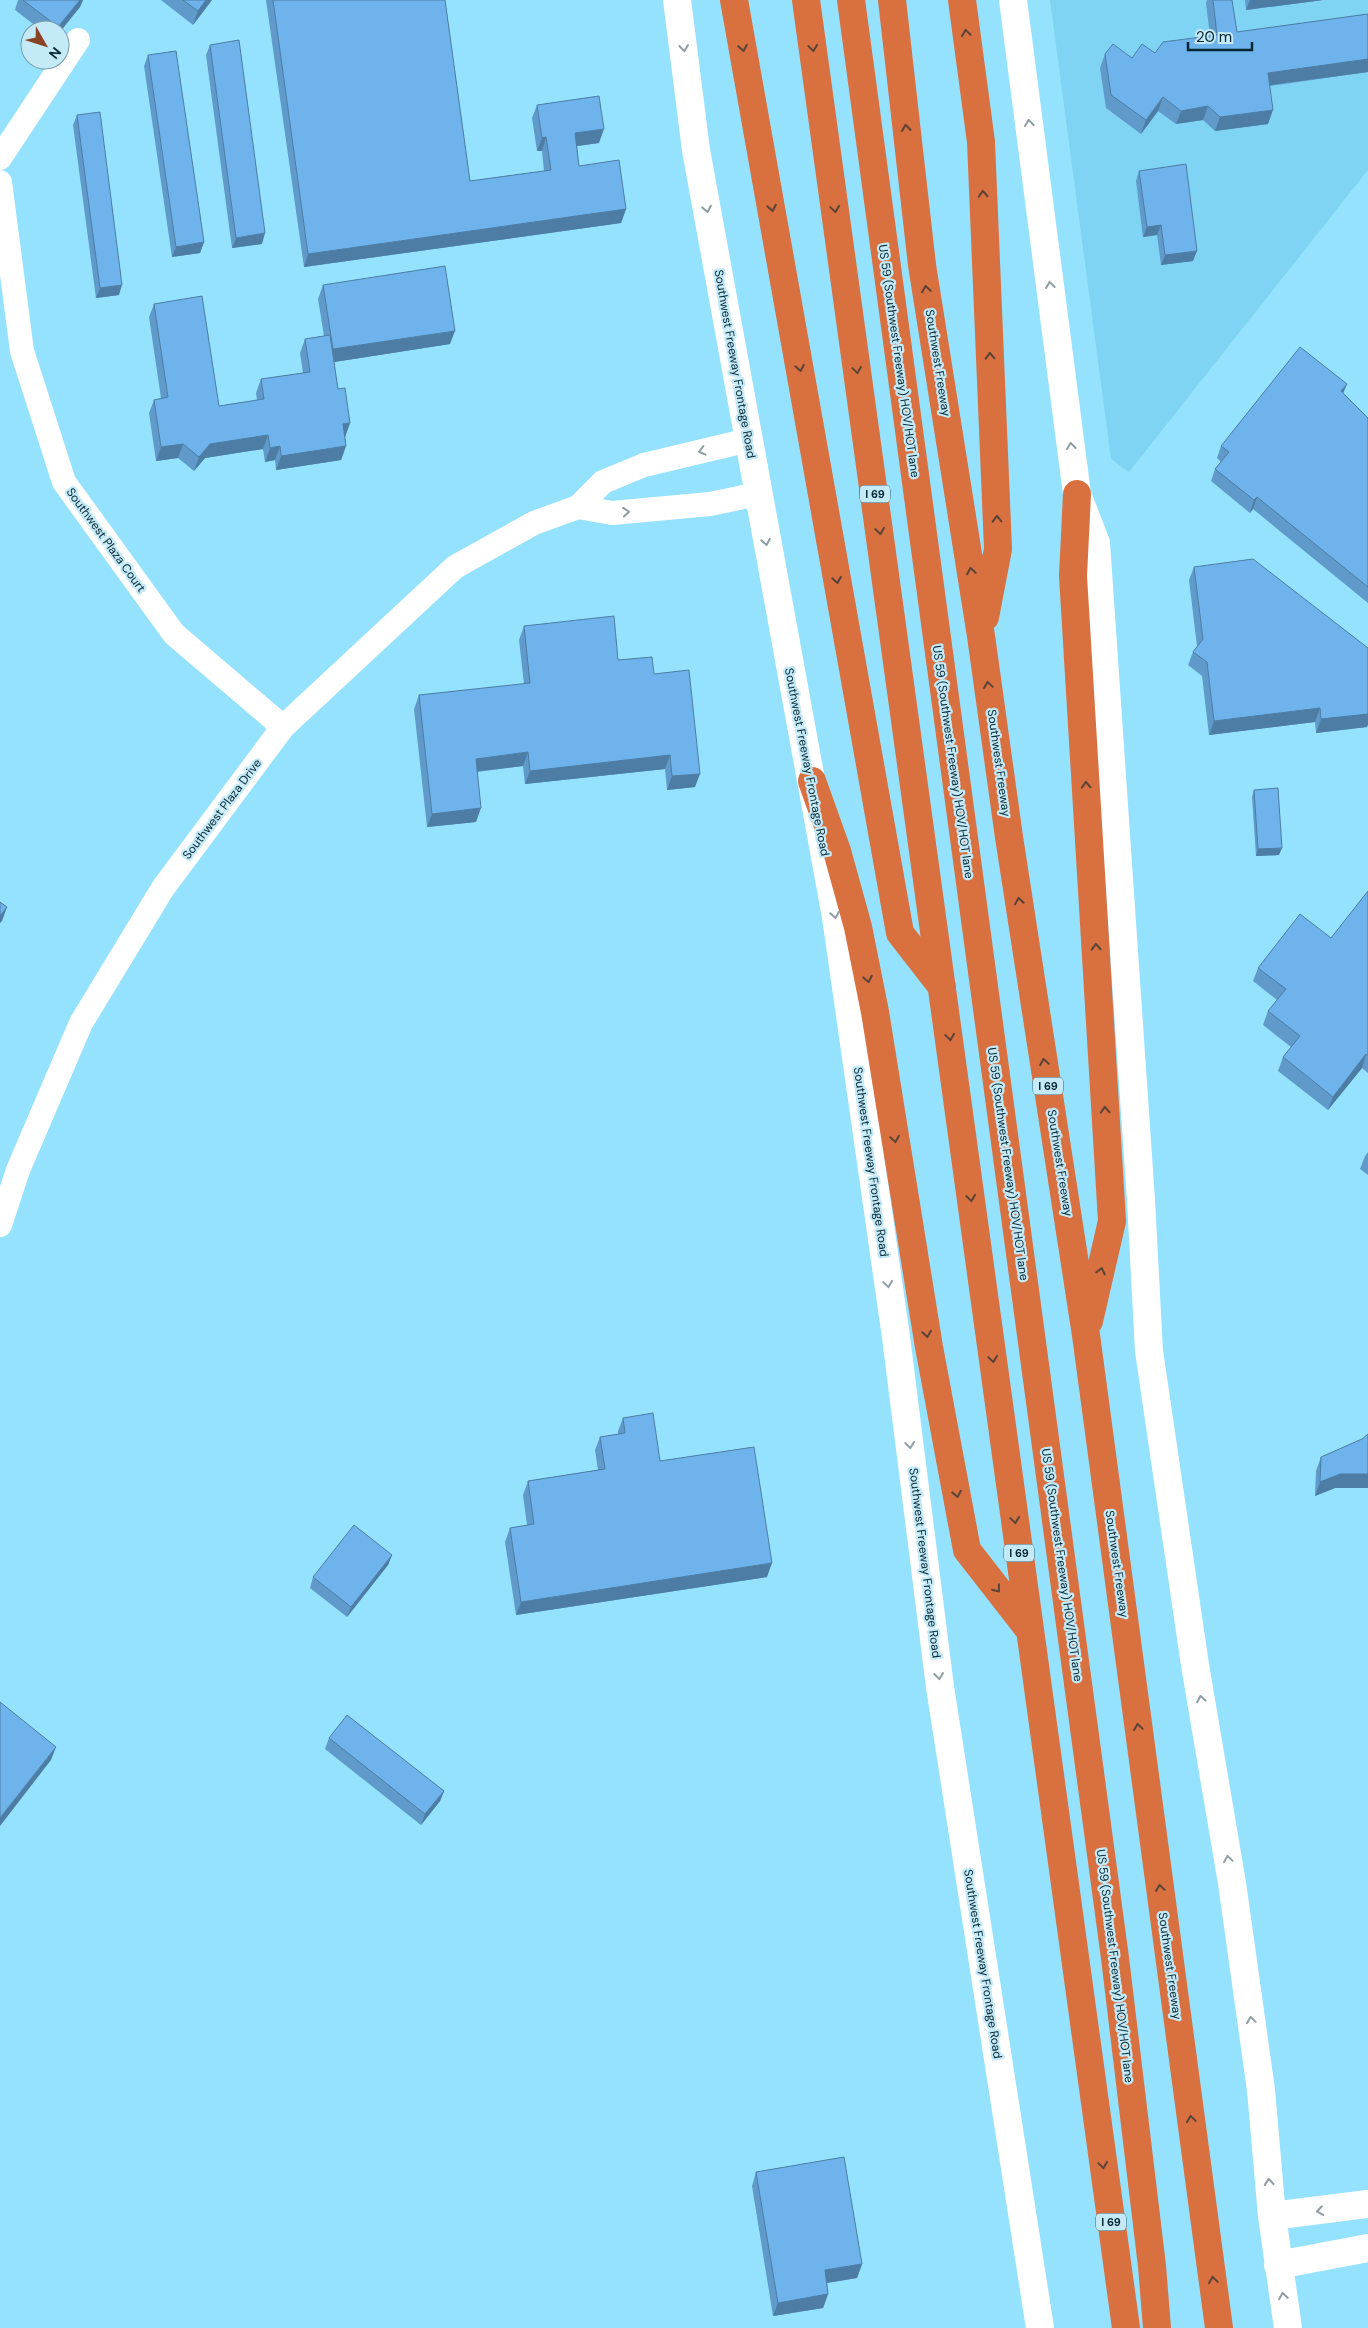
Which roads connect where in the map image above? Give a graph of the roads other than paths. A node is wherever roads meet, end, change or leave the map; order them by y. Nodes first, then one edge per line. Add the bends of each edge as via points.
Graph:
1 (677, 0) edge
2 (734, 0) edge
3 (806, 0) edge
4 (851, 0) edge
5 (892, 0) edge
6 (962, 0) edge
7 (1013, 0) edge
8 (78, 40) dead end
9 (0, 158) edge
10 (0, 182) edge
11 (749, 440) junction
12 (758, 494) junction
13 (1077, 494) junction
14 (578, 506) junction
15 (981, 636) junction
16 (283, 727) junction
17 (812, 781) junction
18 (943, 989) junction
19 (0, 1225) edge
20 (1086, 1335) junction
21 (1030, 1631) junction
22 (1368, 2204) edge
23 (1272, 2216) junction
24 (1368, 2248) edge
25 (1278, 2265) junction
26 (1152, 2266) junction
27 (1040, 2328) edge
28 (1126, 2328) edge
29 (1157, 2328) edge
30 (1165, 2328) edge
31 (1219, 2328) edge
32 (1288, 2328) edge

1 -> 11 main road, Southwest Freeway Frontage Road via 696,150
2 -> 18 highway via 900,933
3 -> 18 highway, I 69
4 - 26 highway, US 59 (Southwest Freeway) HOV/HOT lane via 1115,1958
15 -> 5 highway, Southwest Freeway / I 69 via 922,265
15 -> 6 highway via 998,549 980,142
13 -> 7 main road
8 - 9 street
10 - 16 street, Southwest Plaza Court via 22,351 64,482 174,634
11 - 12 main road, Southwest Freeway Frontage Road
11 -> 14 street, Southwest Plaza Drive via 644,465 603,482
14 -> 12 street via 612,513 710,504
12 -> 17 main road, Southwest Freeway Frontage Road
20 -> 13 highway via 1112,1221 1073,576
23 -> 13 main road via 1261,2090 1149,1351 1142,1200 1096,544
14 - 16 street, Southwest Plaza Drive via 534,523 454,567
20 -> 15 highway, Southwest Freeway / I 69
16 - 19 street, Southwest Plaza Drive via 163,888 81,1023 18,1170
17 -> 21 highway via 837,851 858,927 967,1550
17 -> 27 main road, Southwest Freeway Frontage Road via 836,917 895,1328 940,1687
18 -> 21 highway, I 69
31 -> 20 highway, Southwest Freeway / I 69
21 -> 28 highway, I 69
22 -> 23 main road
23 - 25 main road
24 - 25 main road
32 -> 25 main road
26 - 29 highway, US 59 (Southwest Freeway) HOV/HOT lane
26 - 30 highway

